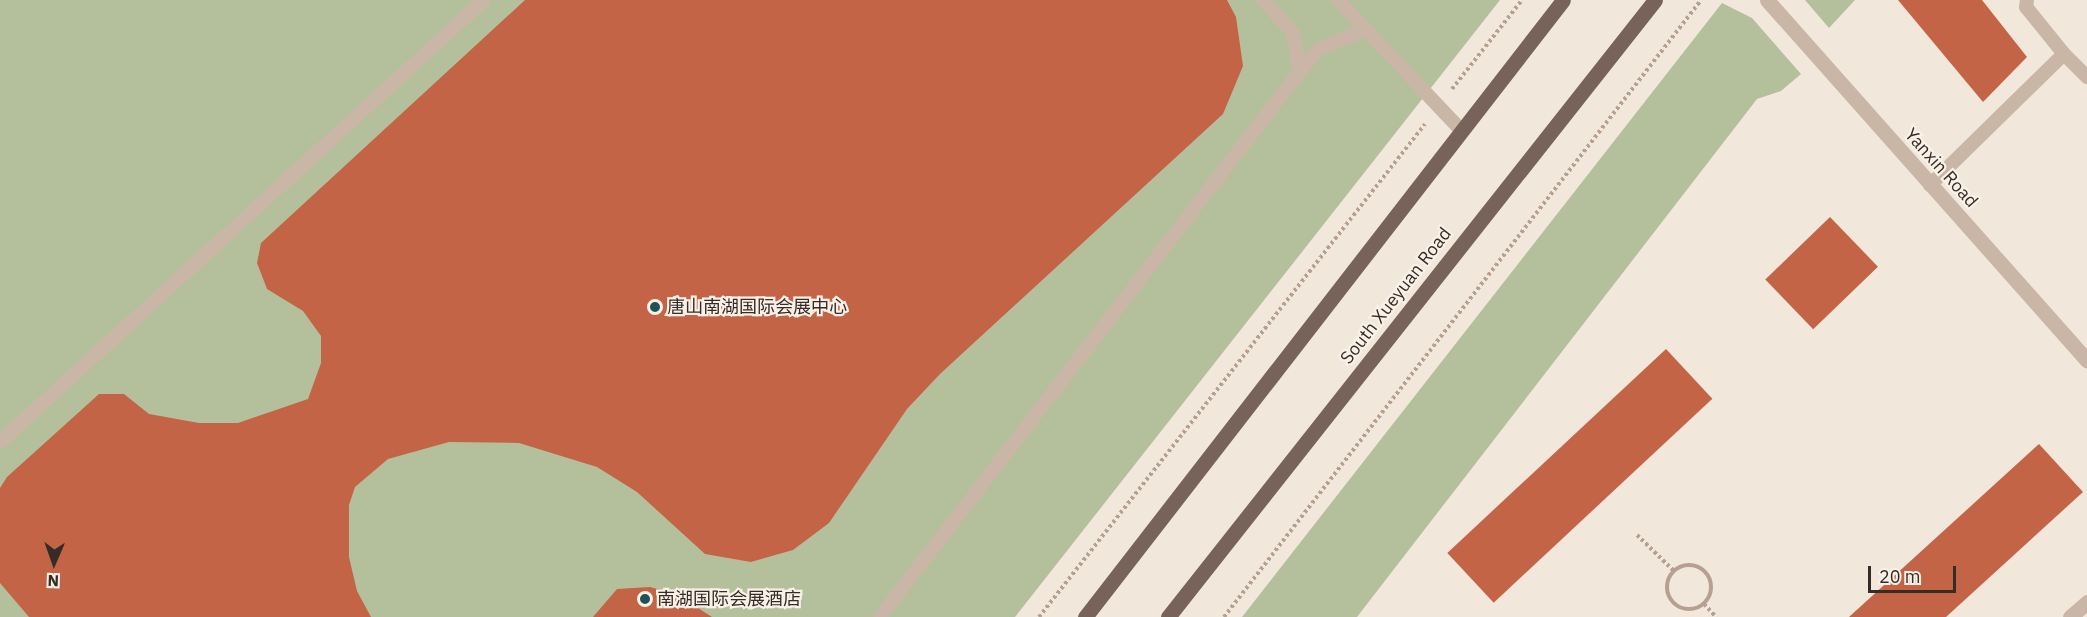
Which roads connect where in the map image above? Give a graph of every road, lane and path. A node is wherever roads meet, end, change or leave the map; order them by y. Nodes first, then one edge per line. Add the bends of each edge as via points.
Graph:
1 (484, 0) edge
2 (1263, 0) edge
3 (1338, 0) edge
4 (1522, 0) edge
5 (1563, 0) edge
6 (1655, 0) edge
7 (1701, 0) edge
8 (1767, 0) edge
9 (2027, 0) edge
10 (1365, 30) junction
11 (2064, 54) junction
12 (1300, 71) junction
13 (2087, 77) edge
14 (1438, 107) junction
15 (1460, 129) junction
16 (1930, 184) junction
17 (2087, 361) edge
18 (0, 442) edge
19 (1637, 534) dead end
20 (1674, 571) junction
21 (2087, 602) edge
22 (1704, 604) junction
23 (880, 617) edge
24 (1039, 617) edge
25 (1085, 617) edge
26 (1168, 617) edge
27 (1224, 617) edge
28 (1716, 617) edge
29 (2070, 617) edge

1 - 18 lane
2 - 12 lane via 1293,33
3 - 10 lane
4 - 14 path
5 - 15 main road
6 - 26 main road, South Xueyuan Road
7 - 27 path
8 - 16 street, Yanxin Road
9 - 11 lane via 2026,7
10 - 12 lane via 1319,49
10 - 14 lane
11 - 13 lane
11 - 16 lane
12 - 23 lane
14 - 15 lane
14 - 24 path
15 - 25 main road
16 - 17 street, Yanxin Road
19 - 20 path
20 - 22 path via 1692,565 1705,572 1711,592
20 - 22 path via 1666,586 1671,600 1682,609
21 - 29 street
22 - 28 path

